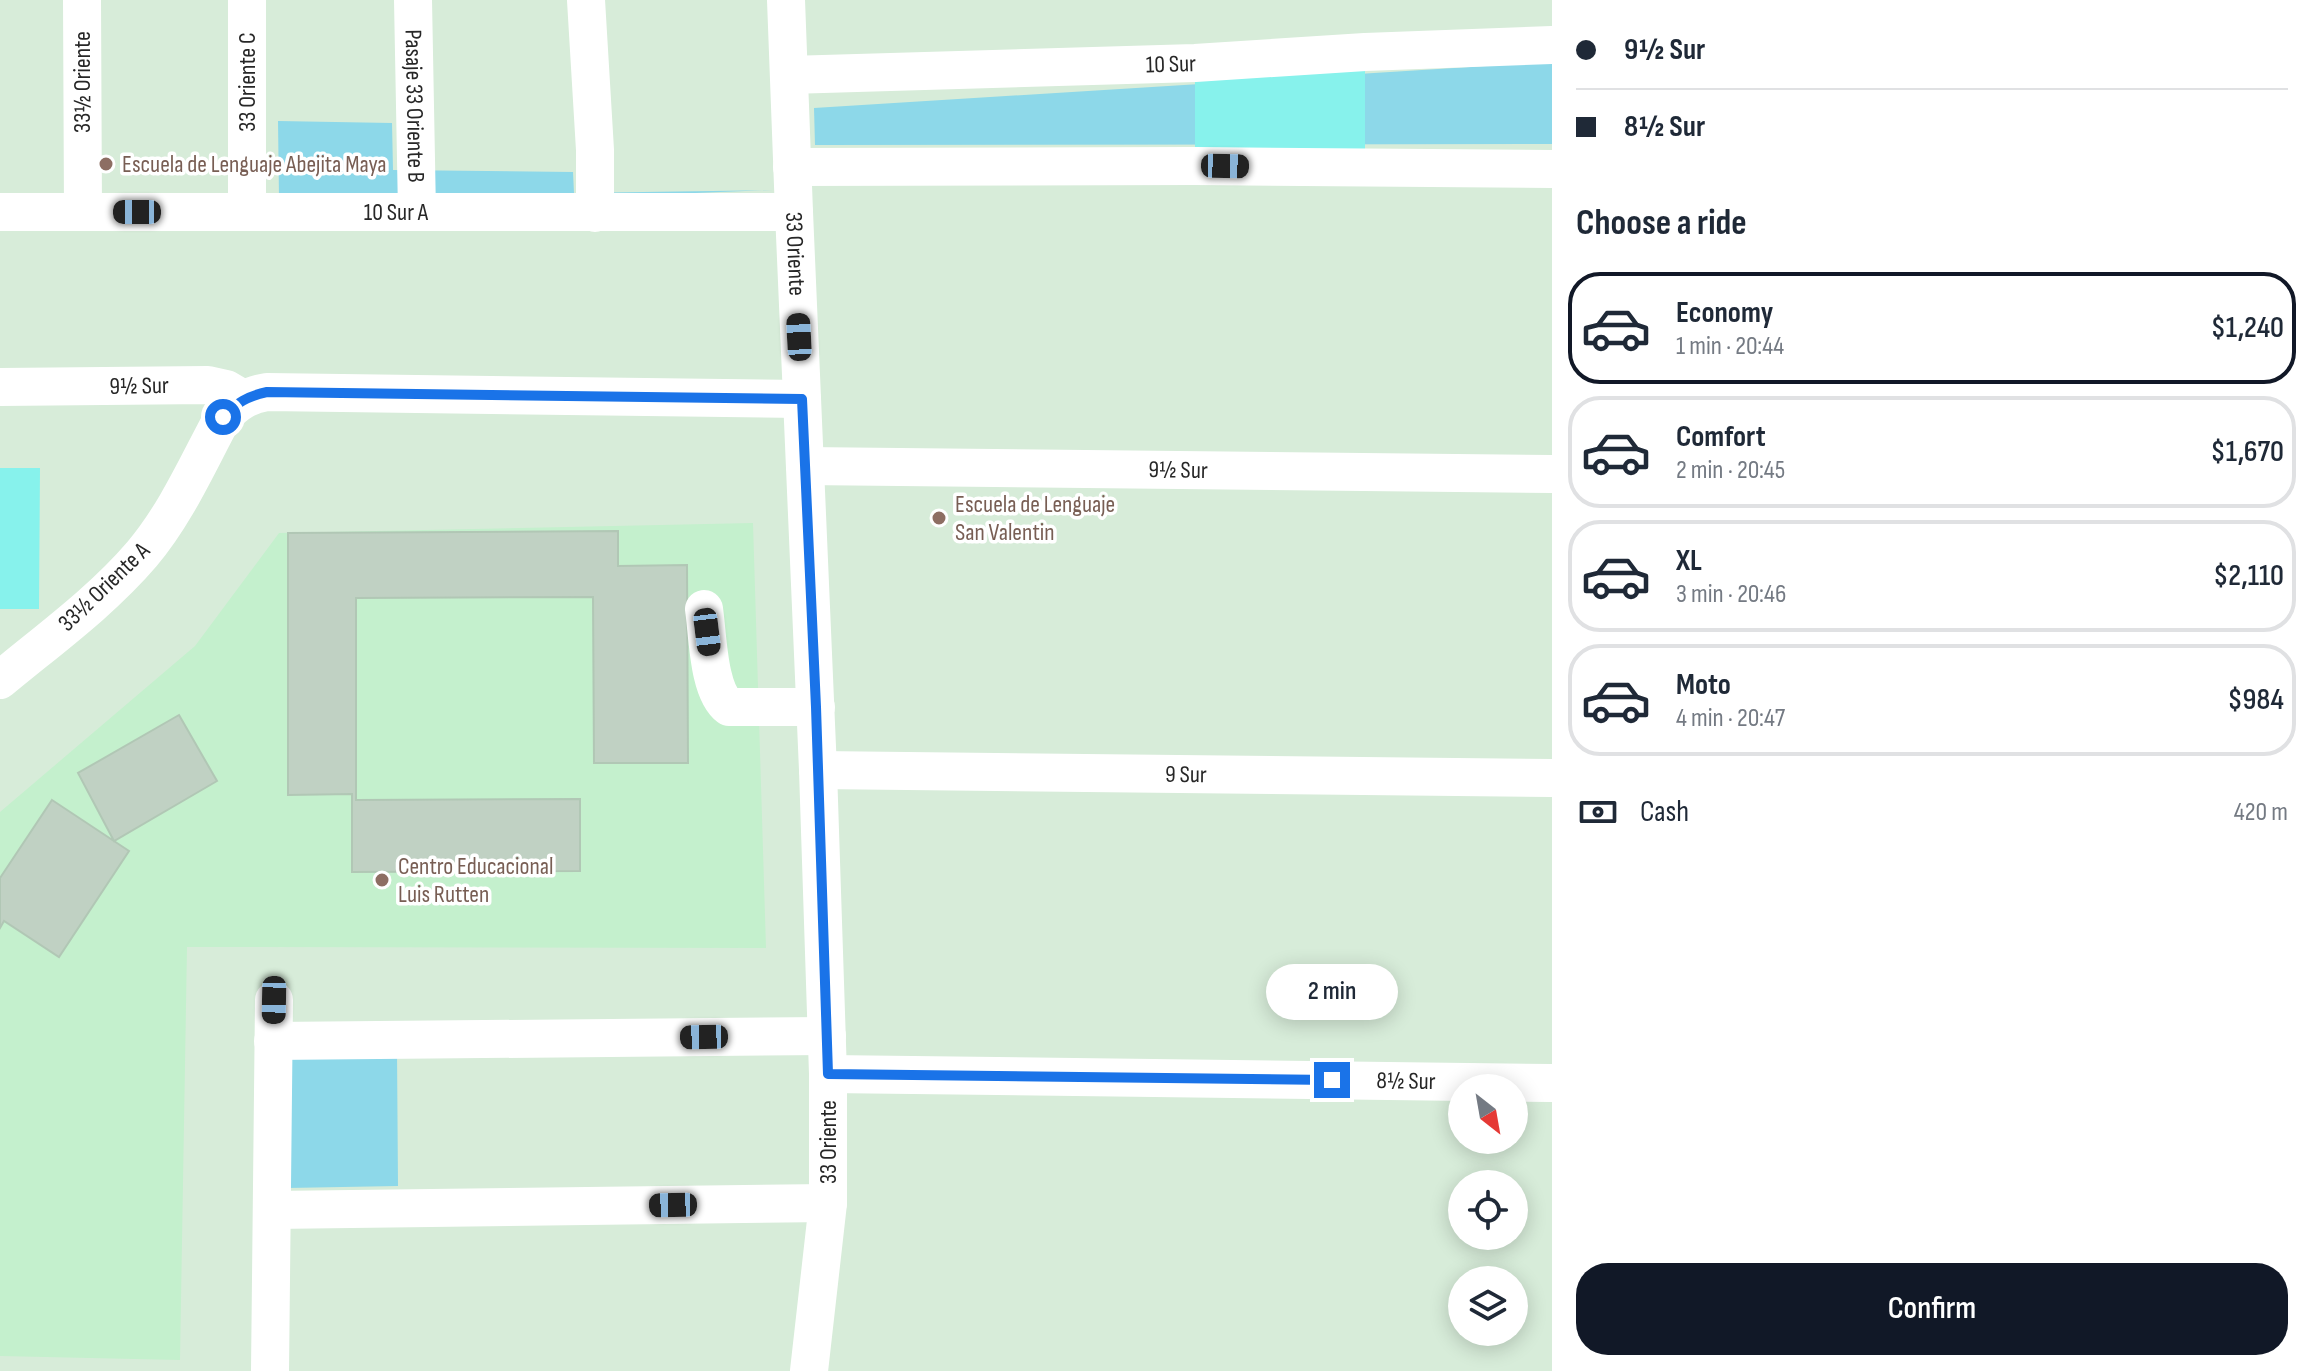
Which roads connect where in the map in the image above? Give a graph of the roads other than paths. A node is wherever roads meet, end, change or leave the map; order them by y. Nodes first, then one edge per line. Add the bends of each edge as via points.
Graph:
1 (82, 0) edge
2 (247, 0) edge
3 (413, 0) edge
4 (586, 0) edge
5 (786, 0) edge
6 (1552, 45) edge
7 (789, 75) junction
8 (792, 167) junction
9 (1552, 169) edge
10 (0, 212) edge
11 (83, 212) junction
12 (247, 212) junction
13 (417, 212) junction
14 (794, 212) junction
15 (595, 213) junction
16 (0, 387) edge
17 (243, 399) junction
18 (802, 399) junction
19 (805, 466) junction
20 (1552, 474) edge
21 (704, 609) dead end
22 (0, 680) edge
23 (816, 707) junction
24 (818, 770) junction
25 (1552, 778) edge
26 (274, 1000) dead end
27 (827, 1036) junction
28 (273, 1041) junction
29 (828, 1074) junction
30 (1552, 1083) edge
31 (828, 1203) junction
32 (272, 1210) junction
33 (270, 1371) edge
34 (809, 1371) edge

1 - 11 street, 33½ Oriente
2 - 12 street, 33 Oriente C
3 - 13 street, Pasaje 33 Oriente B
4 - 15 street
5 - 7 street, 33 Oriente
6 - 7 street, 10 Sur
7 - 8 street, 33 Oriente
8 - 9 street
8 - 14 street, 33 Oriente
10 - 11 street, 10 Sur A
11 - 12 street, 10 Sur A
12 - 13 street, 10 Sur A
13 - 15 street, 10 Sur A
14 - 15 street, 10 Sur A
14 - 18 street, 33 Oriente
16 - 17 street, 9½ Sur via 208,385
17 - 18 street via 267,392
17 - 22 street, 33½ Oriente A via 223,417 174,509 143,553
18 - 19 street, 33 Oriente
19 - 20 street, 9½ Sur
19 - 23 street, 33 Oriente
21 - 23 street via 721,701 729,707
23 - 24 street, 33 Oriente
24 - 25 street, 9 Sur
24 - 27 street, 33 Oriente
26 - 28 street
27 - 28 street
27 - 29 street, 33 Oriente
28 - 32 street
29 - 30 street, 8½ Sur
29 - 31 street, 33 Oriente
31 - 32 street
31 - 34 street, 33 Oriente
32 - 33 street

